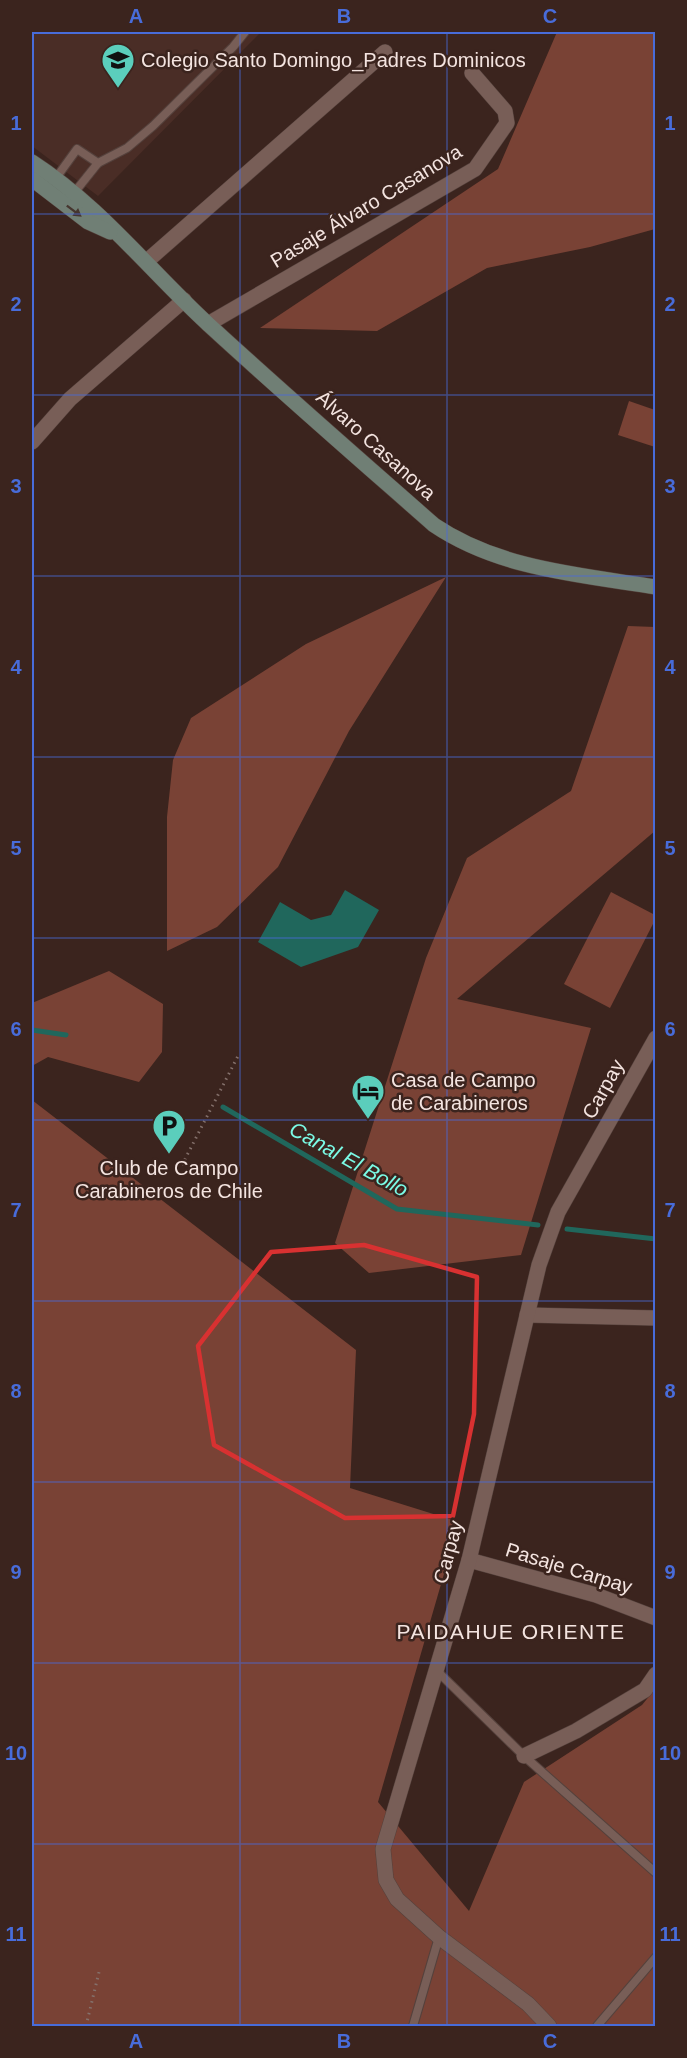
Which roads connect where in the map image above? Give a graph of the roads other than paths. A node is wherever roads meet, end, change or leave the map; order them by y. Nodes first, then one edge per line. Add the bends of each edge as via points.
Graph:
1 (244, 32) edge
2 (385, 52) dead end
3 (472, 73) dead end
4 (32, 162) edge
5 (98, 163) junction
6 (56, 178) junction
7 (32, 179) edge
8 (74, 193) junction
9 (121, 237) junction
10 (147, 261) junction
11 (184, 300) junction
12 (208, 324) junction
13 (32, 442) edge
14 (656, 587) edge
15 (656, 1038) edge
16 (527, 1315) junction
17 (656, 1318) edge
18 (469, 1560) junction
19 (656, 1618) edge
20 (436, 1670) junction
21 (656, 1674) edge
22 (524, 1756) junction
23 (656, 1873) edge
24 (439, 1937) junction
25 (656, 1957) edge
26 (412, 2026) edge
27 (549, 2026) edge
28 (597, 2026) edge

1 - 5 lane via 153,126 127,148
2 - 10 street
3 - 12 street, Pasaje Álvaro Casanova via 506,111 507,123 475,169
4 - 6 street, Álvaro Casanova
5 - 6 lane via 77,149
5 - 8 lane
6 - 7 lane
6 - 8 street, Álvaro Casanova
7 -> 9 street, Álvaro Casanova via 88,222
8 - 9 street, Álvaro Casanova
9 - 10 street, Álvaro Casanova
10 - 11 street, Álvaro Casanova
11 - 12 street, Álvaro Casanova
11 - 13 street via 70,399
12 - 14 street, Álvaro Casanova via 434,525 459,542 536,566
15 - 16 street, Carpay via 558,1212 539,1264
16 - 17 street
16 - 18 street, Carpay
18 - 19 street, Pasaje Carpay via 596,1595
18 - 20 street, Carpay
20 - 22 lane
20 - 24 street, Carpay via 382,1859 386,1880 397,1899
21 - 22 street via 645,1690
22 - 23 lane
24 - 26 lane
24 - 27 street, Carpay via 528,2004
25 - 28 lane

